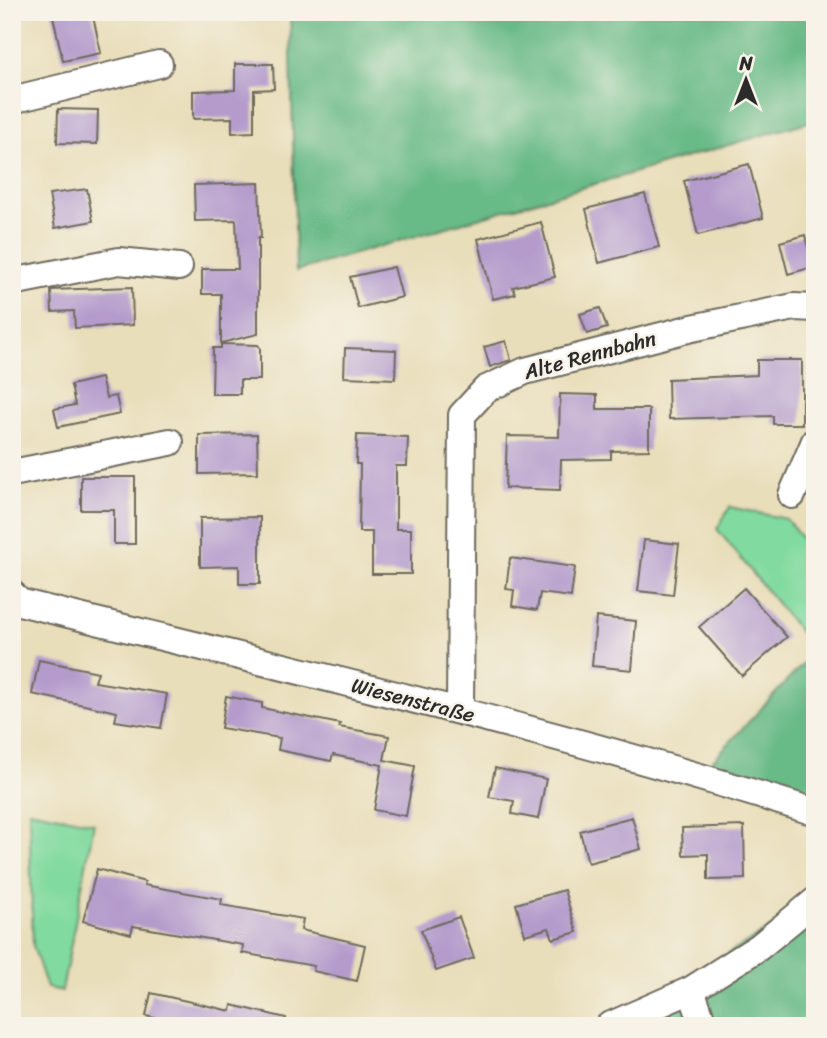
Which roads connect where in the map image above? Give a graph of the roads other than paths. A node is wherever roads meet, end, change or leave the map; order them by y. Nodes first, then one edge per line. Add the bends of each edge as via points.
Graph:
1 (159, 64) dead end
2 (12, 100) edge
3 (179, 267) dead end
4 (12, 282) edge
5 (815, 308) edge
6 (815, 441) edge
7 (170, 442) dead end
8 (12, 473) edge
9 (792, 495) dead end
10 (12, 594) edge
11 (460, 712) junction
12 (815, 812) edge
13 (815, 901) edge
14 (691, 990) junction
15 (609, 1026) edge
16 (704, 1026) edge

1 - 2 street
3 - 4 street via 119,261
5 - 11 street, Alte Rennbahn via 794,307 692,328 525,371 486,389 462,415
6 - 9 street
7 - 8 street
10 - 11 street, Wiesenstraße via 19,602
11 - 12 street, Wiesenstraße
13 - 14 street via 759,947
14 - 15 street
14 - 16 street

